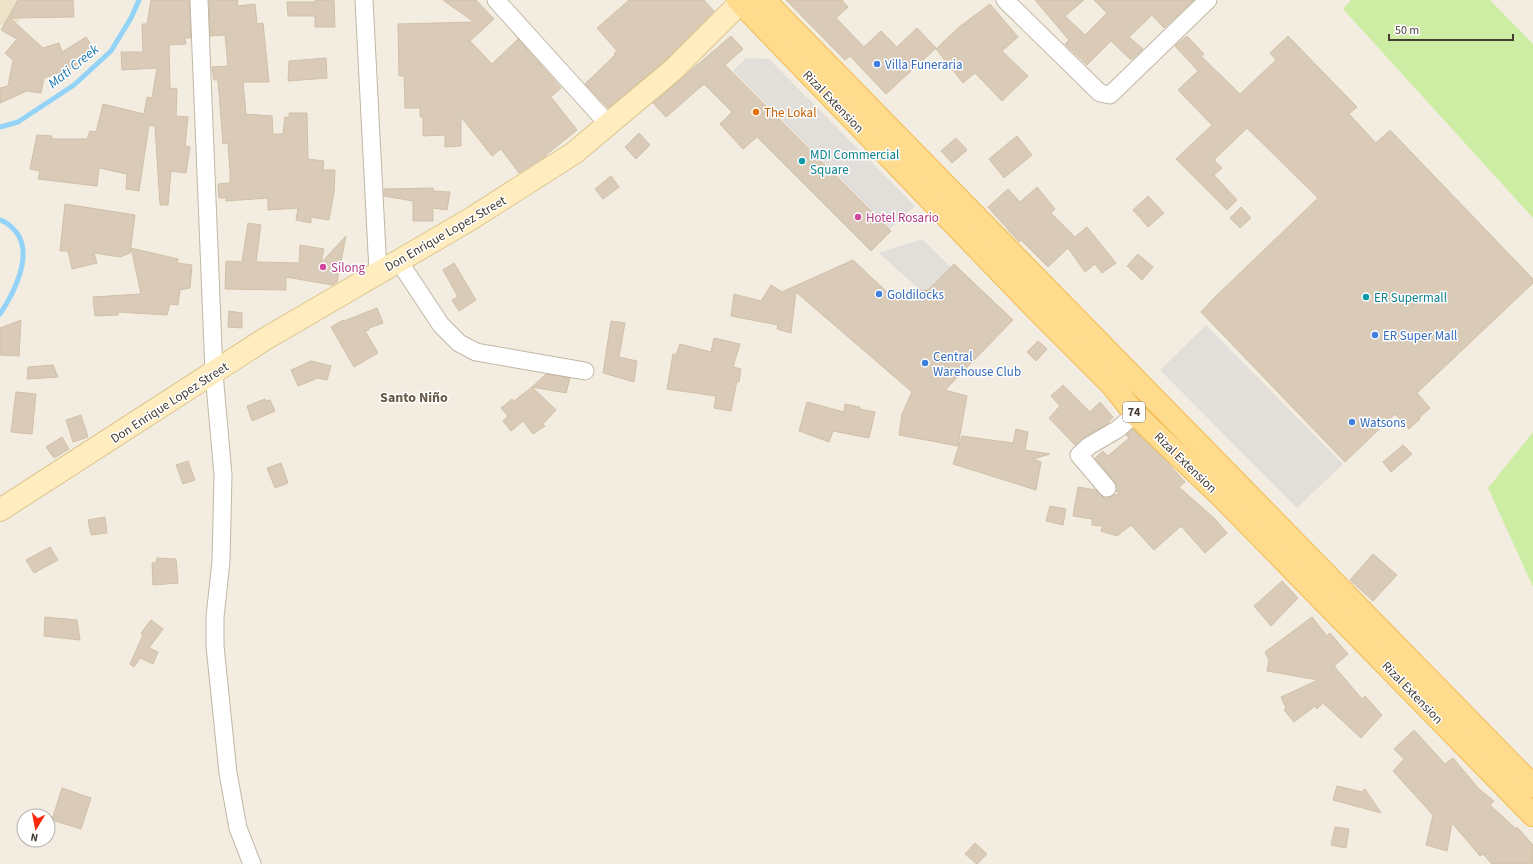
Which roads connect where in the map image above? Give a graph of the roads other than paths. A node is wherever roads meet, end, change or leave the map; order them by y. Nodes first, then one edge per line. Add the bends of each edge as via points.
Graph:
1 (199, 0) edge
2 (364, 0) edge
3 (496, 0) edge
4 (764, 0) edge
5 (1005, 0) edge
6 (1208, 0) edge
7 (740, 1) edge
8 (609, 124) junction
9 (398, 260) junction
10 (378, 272) junction
11 (585, 371) dead end
12 (214, 373) junction
13 (1135, 414) junction
14 (1107, 488) dead end
15 (0, 510) edge
16 (1533, 786) edge
17 (1533, 815) edge
18 (252, 864) edge

1 - 12 street
2 - 10 street
3 - 8 street
4 - 16 main road, Rizal Extension / 74
5 - 6 street via 1100,92 1110,95
7 - 8 street, Don Enrique Lopez Street via 674,69
7 - 13 main road, Rizal Extension / 74 via 1113,386
8 - 9 street, Don Enrique Lopez Street via 574,153 528,184
9 - 10 street, Don Enrique Lopez Street
9 - 11 street via 441,325 459,343 476,352
10 - 12 street, Don Enrique Lopez Street via 265,338
12 - 15 street, Don Enrique Lopez Street
12 - 18 street via 223,475 222,561 214,617 215,646 231,789 238,828
13 - 14 street via 1118,429 1079,455
13 - 17 main road, Rizal Extension / 74 via 1219,494

